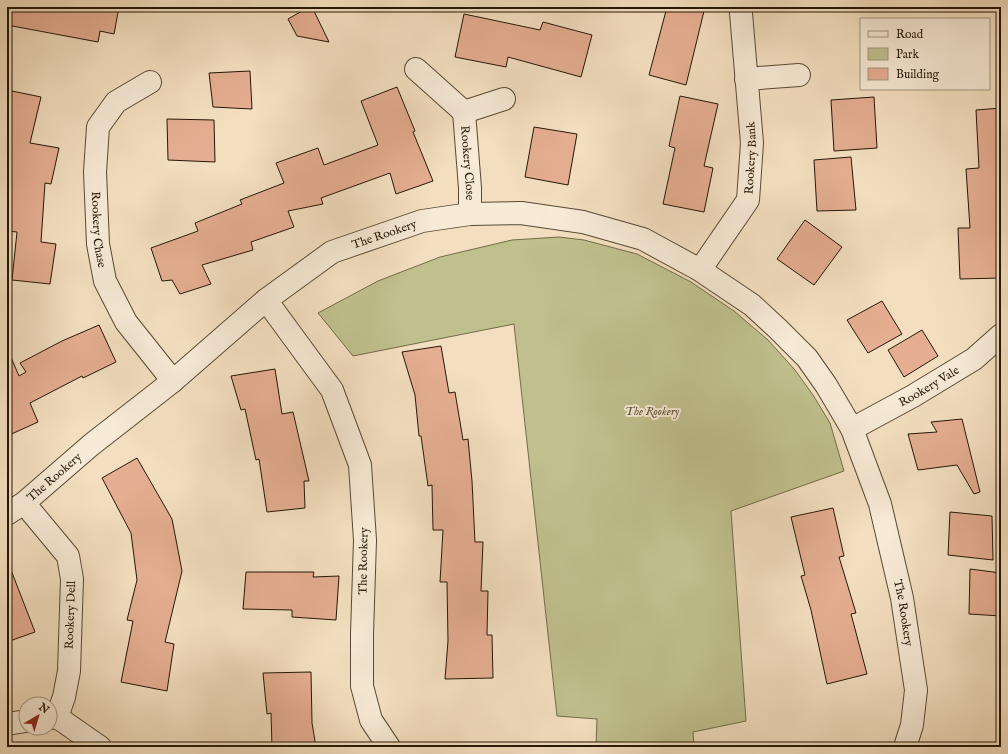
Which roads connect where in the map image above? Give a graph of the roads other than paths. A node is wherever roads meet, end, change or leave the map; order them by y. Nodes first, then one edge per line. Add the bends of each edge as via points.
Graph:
1 (741, 13) dead end
2 (416, 68) dead end
3 (799, 75) dead end
4 (746, 79) junction
5 (150, 82) dead end
6 (504, 99) dead end
7 (464, 112) junction
8 (470, 214) junction
9 (700, 270) junction
10 (266, 300) junction
11 (1001, 335) edge
12 (173, 381) junction
13 (852, 429) junction
14 (12, 508) edge
15 (58, 708) edge
16 (58, 720) edge
17 (18, 722) edge
18 (7, 724) edge
19 (100, 747) edge
20 (389, 747) edge
21 (905, 747) edge

1 - 4 street, Rookery Bank
2 - 7 street, Rookery Close
3 - 4 street
4 - 9 street, Rookery Bank via 752,143 748,200
5 - 12 street, Rookery Chase via 116,102 98,126 95,172 98,244 105,281 126,322
6 - 7 street, Rookery Close
7 - 8 street, Rookery Close
8 - 9 street, The Rookery via 521,213 583,222 643,239
8 - 10 street, The Rookery via 422,221 332,252
9 - 13 street, The Rookery via 752,305 807,358
10 - 12 street, The Rookery
10 - 20 street, The Rookery via 332,390 360,465 365,540 362,686 371,720
11 - 13 street, Rookery Vale via 974,359
12 - 14 street, The Rookery
13 - 21 street, The Rookery via 880,504 902,598 916,690 912,725
14 - 15 street, Rookery Dell via 68,556 72,579 69,671 64,697
16 - 19 street, Rookery Dell
17 - 18 street

